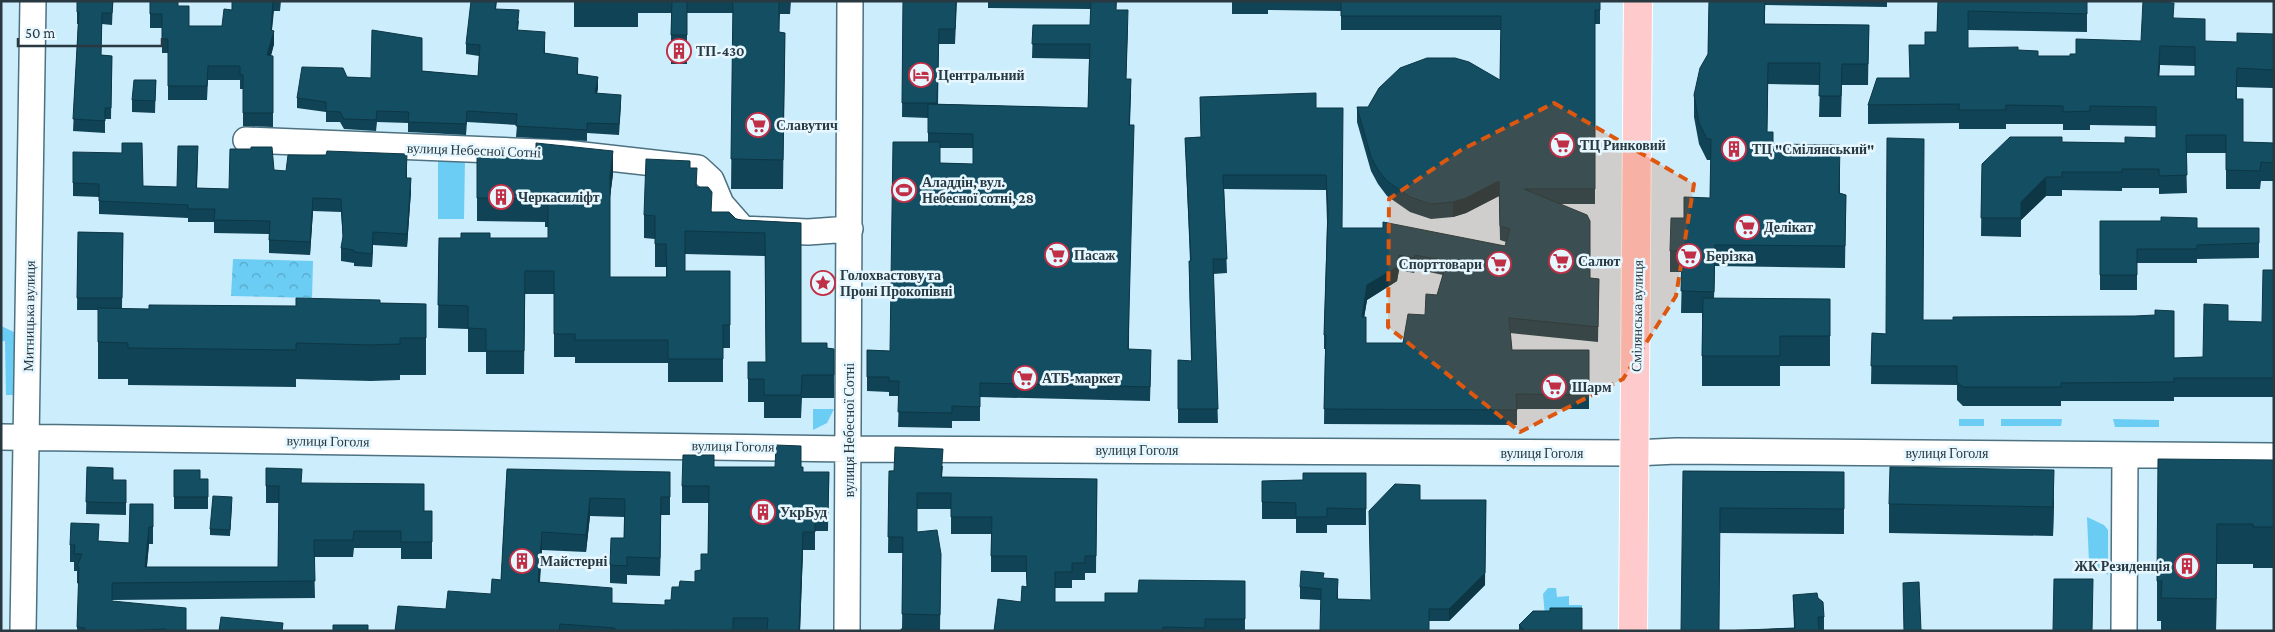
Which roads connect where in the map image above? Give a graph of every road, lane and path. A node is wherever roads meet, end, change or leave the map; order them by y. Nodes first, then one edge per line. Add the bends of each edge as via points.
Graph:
1 (33, 1) edge
2 (850, 1) edge
3 (1638, 1) edge
4 (246, 140) dead end
5 (850, 229) junction
6 (1, 437) edge
7 (26, 437) junction
8 (849, 449) junction
9 (1635, 453) junction
10 (2125, 455) junction
11 (2274, 456) edge
12 (23, 631) edge
13 (847, 631) edge
14 (1633, 631) edge
15 (2124, 631) edge

1 - 7 street, Митницька вулиця
2 - 5 street, вулиця Небесної Сотні
3 - 9 main road, Смілянська вулиця
4 - 5 street, вулиця Небесної Сотні via 565,153 698,168 711,180 721,204 743,229 808,232
5 - 8 street, вулиця Небесної Сотні
6 - 7 street, вулиця Гоголя
7 - 8 street, вулиця Гоголя
7 - 12 street, Митницька вулиця
8 - 9 street, вулиця Гоголя
8 - 13 street, вулиця Небесної Сотні
9 - 10 street, вулиця Гоголя
9 - 14 main road, Смілянська вулиця
10 - 11 street, вулиця Гоголя
10 - 15 street

